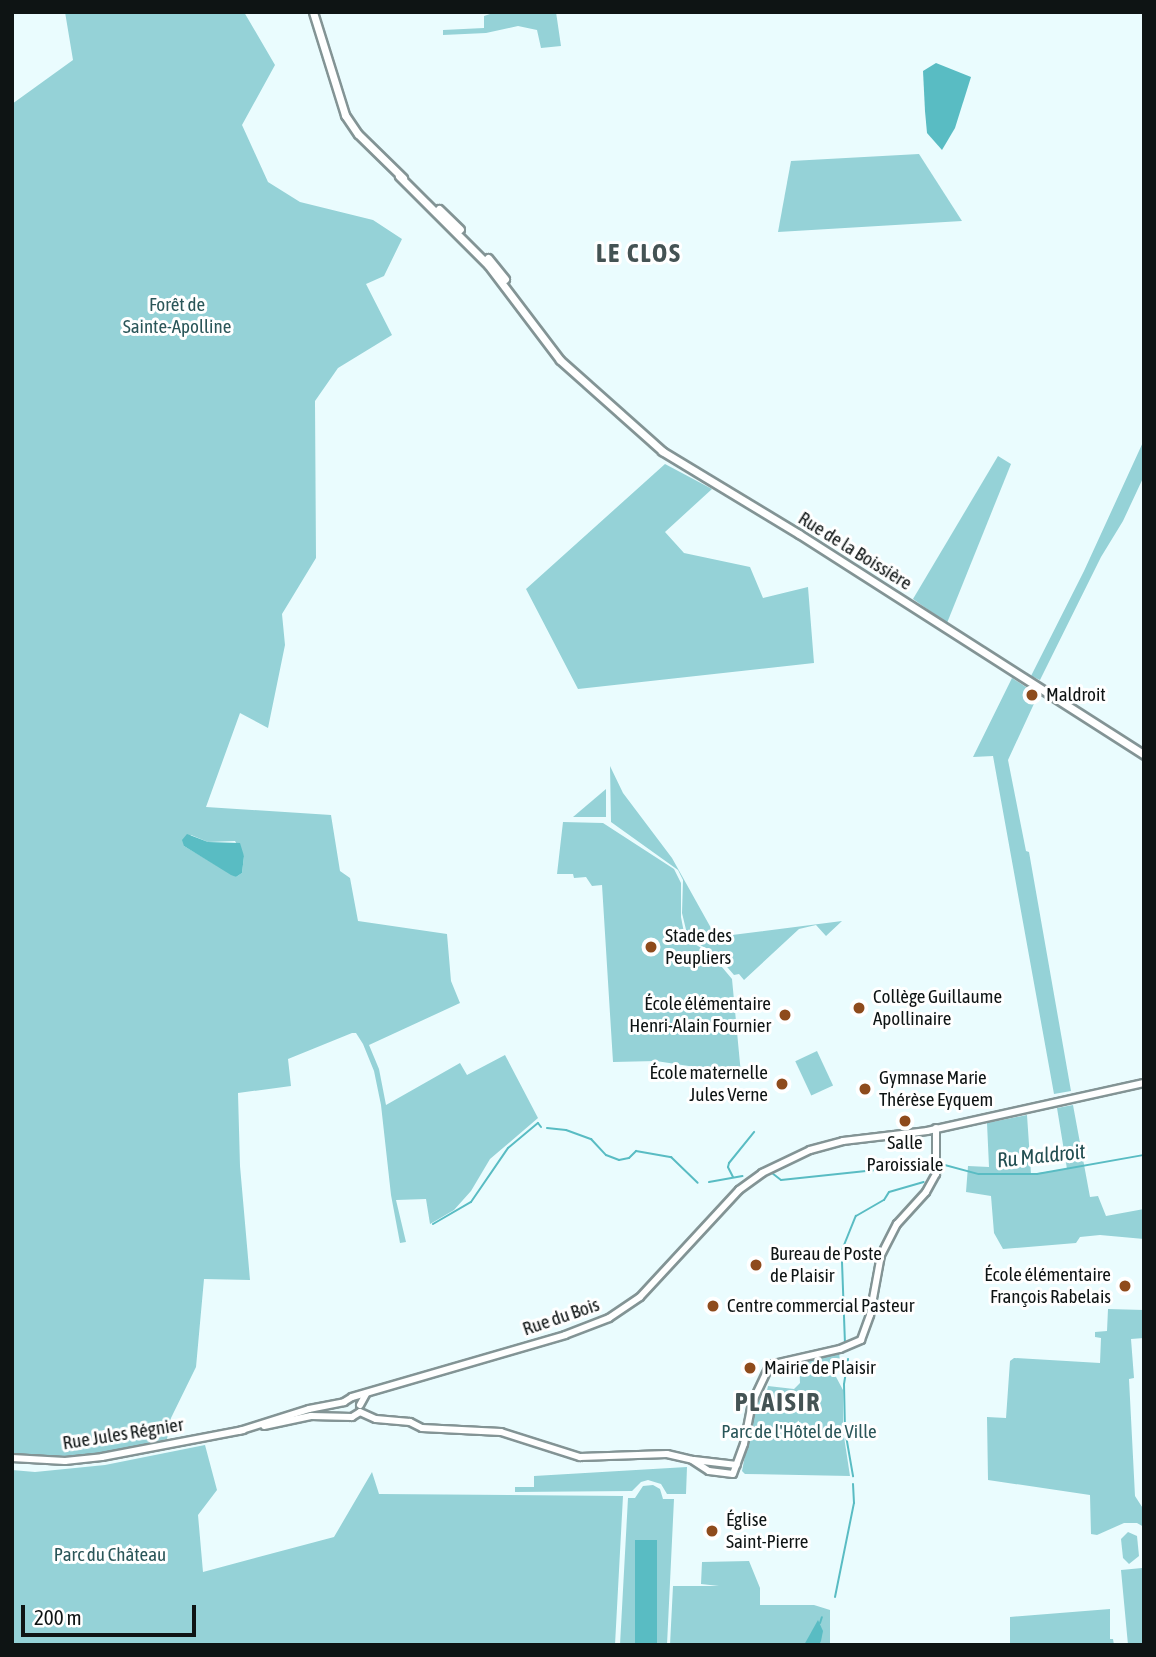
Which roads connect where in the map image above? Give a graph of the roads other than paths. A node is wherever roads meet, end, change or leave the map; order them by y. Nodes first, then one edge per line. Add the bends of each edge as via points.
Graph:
1 (313, 12) edge
2 (1144, 755) edge
3 (1144, 1083) edge
4 (936, 1128) junction
5 (366, 1394) junction
6 (355, 1397) junction
7 (344, 1402) junction
8 (360, 1409) junction
9 (347, 1415) junction
10 (239, 1431) junction
11 (12, 1458) edge
12 (692, 1460) junction
13 (737, 1465) junction

1 - 2 main road, Rue de la Boissière via 345,115 358,134 498,268 560,360 662,451
3 - 4 street, Rue du Bois
4 - 5 street, Rue du Bois via 810,1150 755,1178 633,1303 610,1318
4 - 13 street via 936,1174 897,1224 881,1255 870,1315 860,1340 770,1365 752,1403
5 - 6 street, Rue du Bois
5 - 8 street
6 - 7 street, Rue du Bois
6 - 8 street
7 - 9 street
7 - 10 street, Rue Jules Régnier
8 - 9 street, Rue Jules Régnier via 352,1417
8 - 12 street via 376,1419 410,1422 422,1428 520,1436 580,1457 667,1454
9 - 10 street, Rue Jules Régnier via 311,1416
10 - 11 street, Rue Jules Régnier via 102,1457 65,1461
12 - 13 street
12 - 13 street via 733,1474

